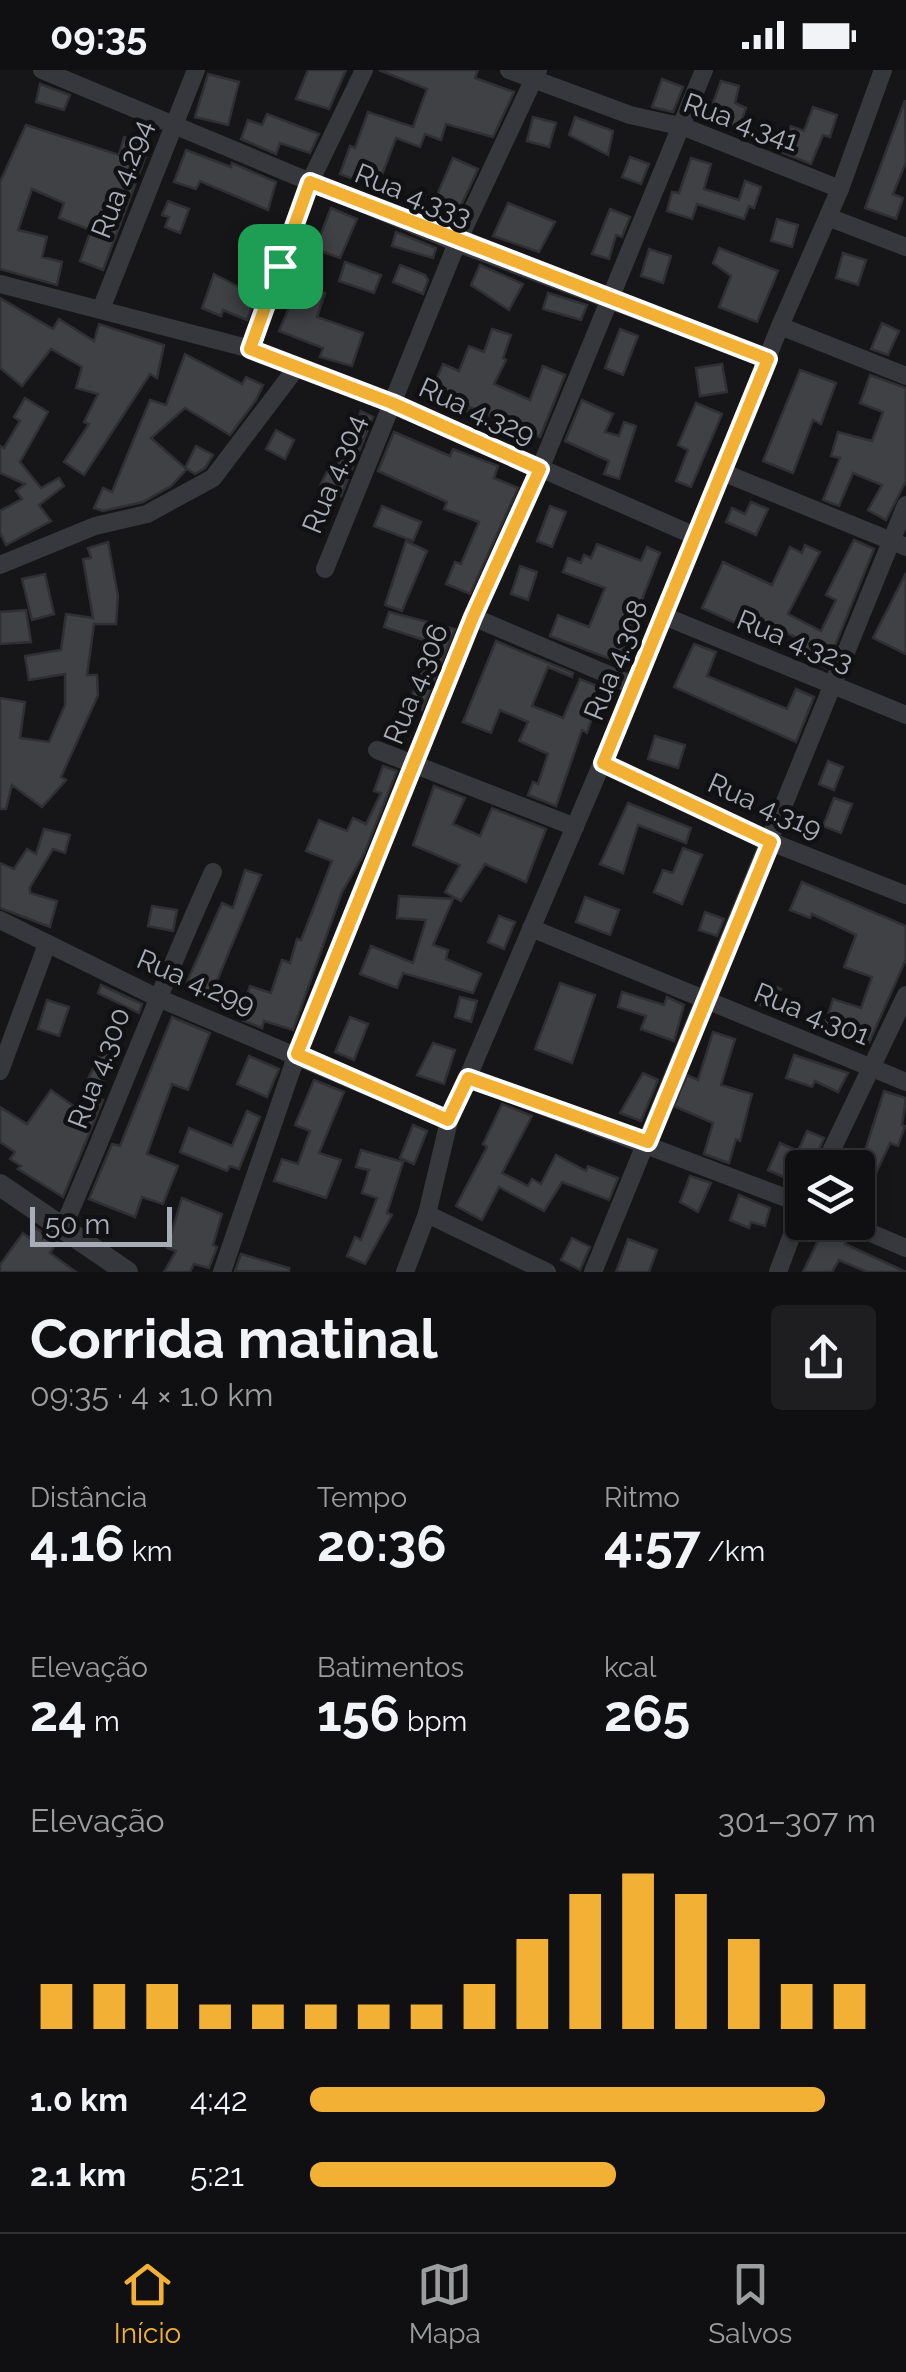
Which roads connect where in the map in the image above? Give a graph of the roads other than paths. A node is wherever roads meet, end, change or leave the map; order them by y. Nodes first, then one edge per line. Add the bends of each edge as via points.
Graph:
1 (42, 70) edge
2 (196, 70) edge
3 (364, 70) edge
4 (509, 70) edge
5 (704, 70) edge
6 (883, 70) edge
7 (536, 75) edge
8 (172, 127) junction
9 (684, 127) junction
10 (310, 182) junction
11 (840, 189) junction
12 (828, 217) junction
13 (457, 243) junction
14 (906, 247) edge
15 (0, 284) edge
16 (608, 298) junction
17 (101, 309) junction
18 (780, 326) junction
19 (250, 349) junction
20 (768, 359) junction
21 (298, 367) junction
22 (906, 376) edge
23 (392, 403) junction
24 (540, 469) junction
25 (722, 472) junction
26 (906, 505) edge
27 (695, 536) junction
28 (899, 543) edge
29 (0, 565) edge
30 (325, 570) dead end
31 (664, 616) junction
32 (473, 617) junction
33 (635, 686) junction
34 (832, 686) junction
35 (906, 715) edge
36 (377, 750) dead end
37 (414, 763) junction
38 (603, 763) junction
39 (575, 827) junction
40 (771, 842) junction
41 (214, 872) dead end
42 (906, 895) edge
43 (0, 920) edge
44 (531, 928) junction
45 (47, 944) junction
46 (906, 995) edge
47 (156, 997) junction
48 (706, 1002) junction
49 (297, 1054) junction
50 (874, 1068) junction
51 (0, 1071) edge
52 (468, 1078) junction
53 (906, 1082) edge
54 (448, 1120) junction
55 (648, 1142) junction
56 (832, 1150) edge
57 (0, 1184) edge
58 (785, 1199) edge
59 (428, 1214) junction
60 (62, 1230) junction
61 (875, 1235) edge
62 (790, 1240) edge
63 (906, 1248) edge
64 (128, 1272) edge
65 (222, 1272) edge
66 (405, 1272) edge
67 (546, 1272) edge
68 (593, 1272) edge
69 (778, 1272) edge

1 - 8 street, Rua 4.333
2 - 8 street, Rua 4.294
3 - 10 street
4 - 7 street, Rua 4.341
5 - 9 street, Rua 4.306
6 - 11 street, Rua 4.308
7 - 9 street, Rua 4.341 via 630,115
7 - 13 street, Rua 4.304
8 - 10 street, Rua 4.333
8 - 17 street, Rua 4.294
9 - 11 street, Rua 4.341
9 - 16 street, Rua 4.306
10 - 13 street, Rua 4.333
10 - 19 street
11 - 12 street, Rua 4.308
12 - 14 street
12 - 18 street, Rua 4.308
13 - 16 street, Rua 4.333
13 - 23 street, Rua 4.304
15 - 17 street, Rua 4.329
16 - 20 street, Rua 4.333
16 - 24 street, Rua 4.306
17 - 19 street, Rua 4.329
18 - 20 street, Rua 4.308
18 - 22 street
19 - 21 street, Rua 4.329
20 - 25 street, Rua 4.308
21 - 23 street, Rua 4.329
21 - 29 street via 213,478 147,514 94,526
23 - 24 street, Rua 4.329
23 - 30 street, Rua 4.304
24 - 27 street, Rua 4.329
24 - 32 street, Rua 4.306
25 - 27 street, Rua 4.308
25 - 28 street
26 - 28 street
27 - 31 street, Rua 4.308
28 - 34 street
31 - 33 street, Rua 4.308
31 - 34 street, Rua 4.323
32 - 33 street
32 - 37 street, Rua 4.306
33 - 38 street, Rua 4.308
34 - 35 street, Rua 4.323
34 - 40 street
36 - 37 street
37 - 39 street
37 - 49 street, Rua 4.306
38 - 39 street, Rua 4.308
38 - 40 street, Rua 4.319
39 - 44 street, Rua 4.308
40 - 42 street, Rua 4.319
40 - 48 street
41 - 47 street, Rua 4.300
43 - 45 street, Rua 4.299
44 - 48 street, Rua 4.301
44 - 52 street, Rua 4.308
45 - 47 street, Rua 4.299
45 - 51 street
46 - 50 street
47 - 49 street, Rua 4.299
47 - 60 street, Rua 4.300
48 - 50 street, Rua 4.301
48 - 55 street
49 - 54 street, Rua 4.299
49 - 65 street, Rua 4.306
50 - 53 street, Rua 4.301
50 - 56 street
52 - 54 street, Rua 4.308
52 - 55 street
54 - 59 street, Rua 4.308
55 - 58 street
55 - 68 street
57 - 60 street
59 - 66 street, Rua 4.308
59 - 67 street
60 - 64 street
61 - 63 street
62 - 69 street

